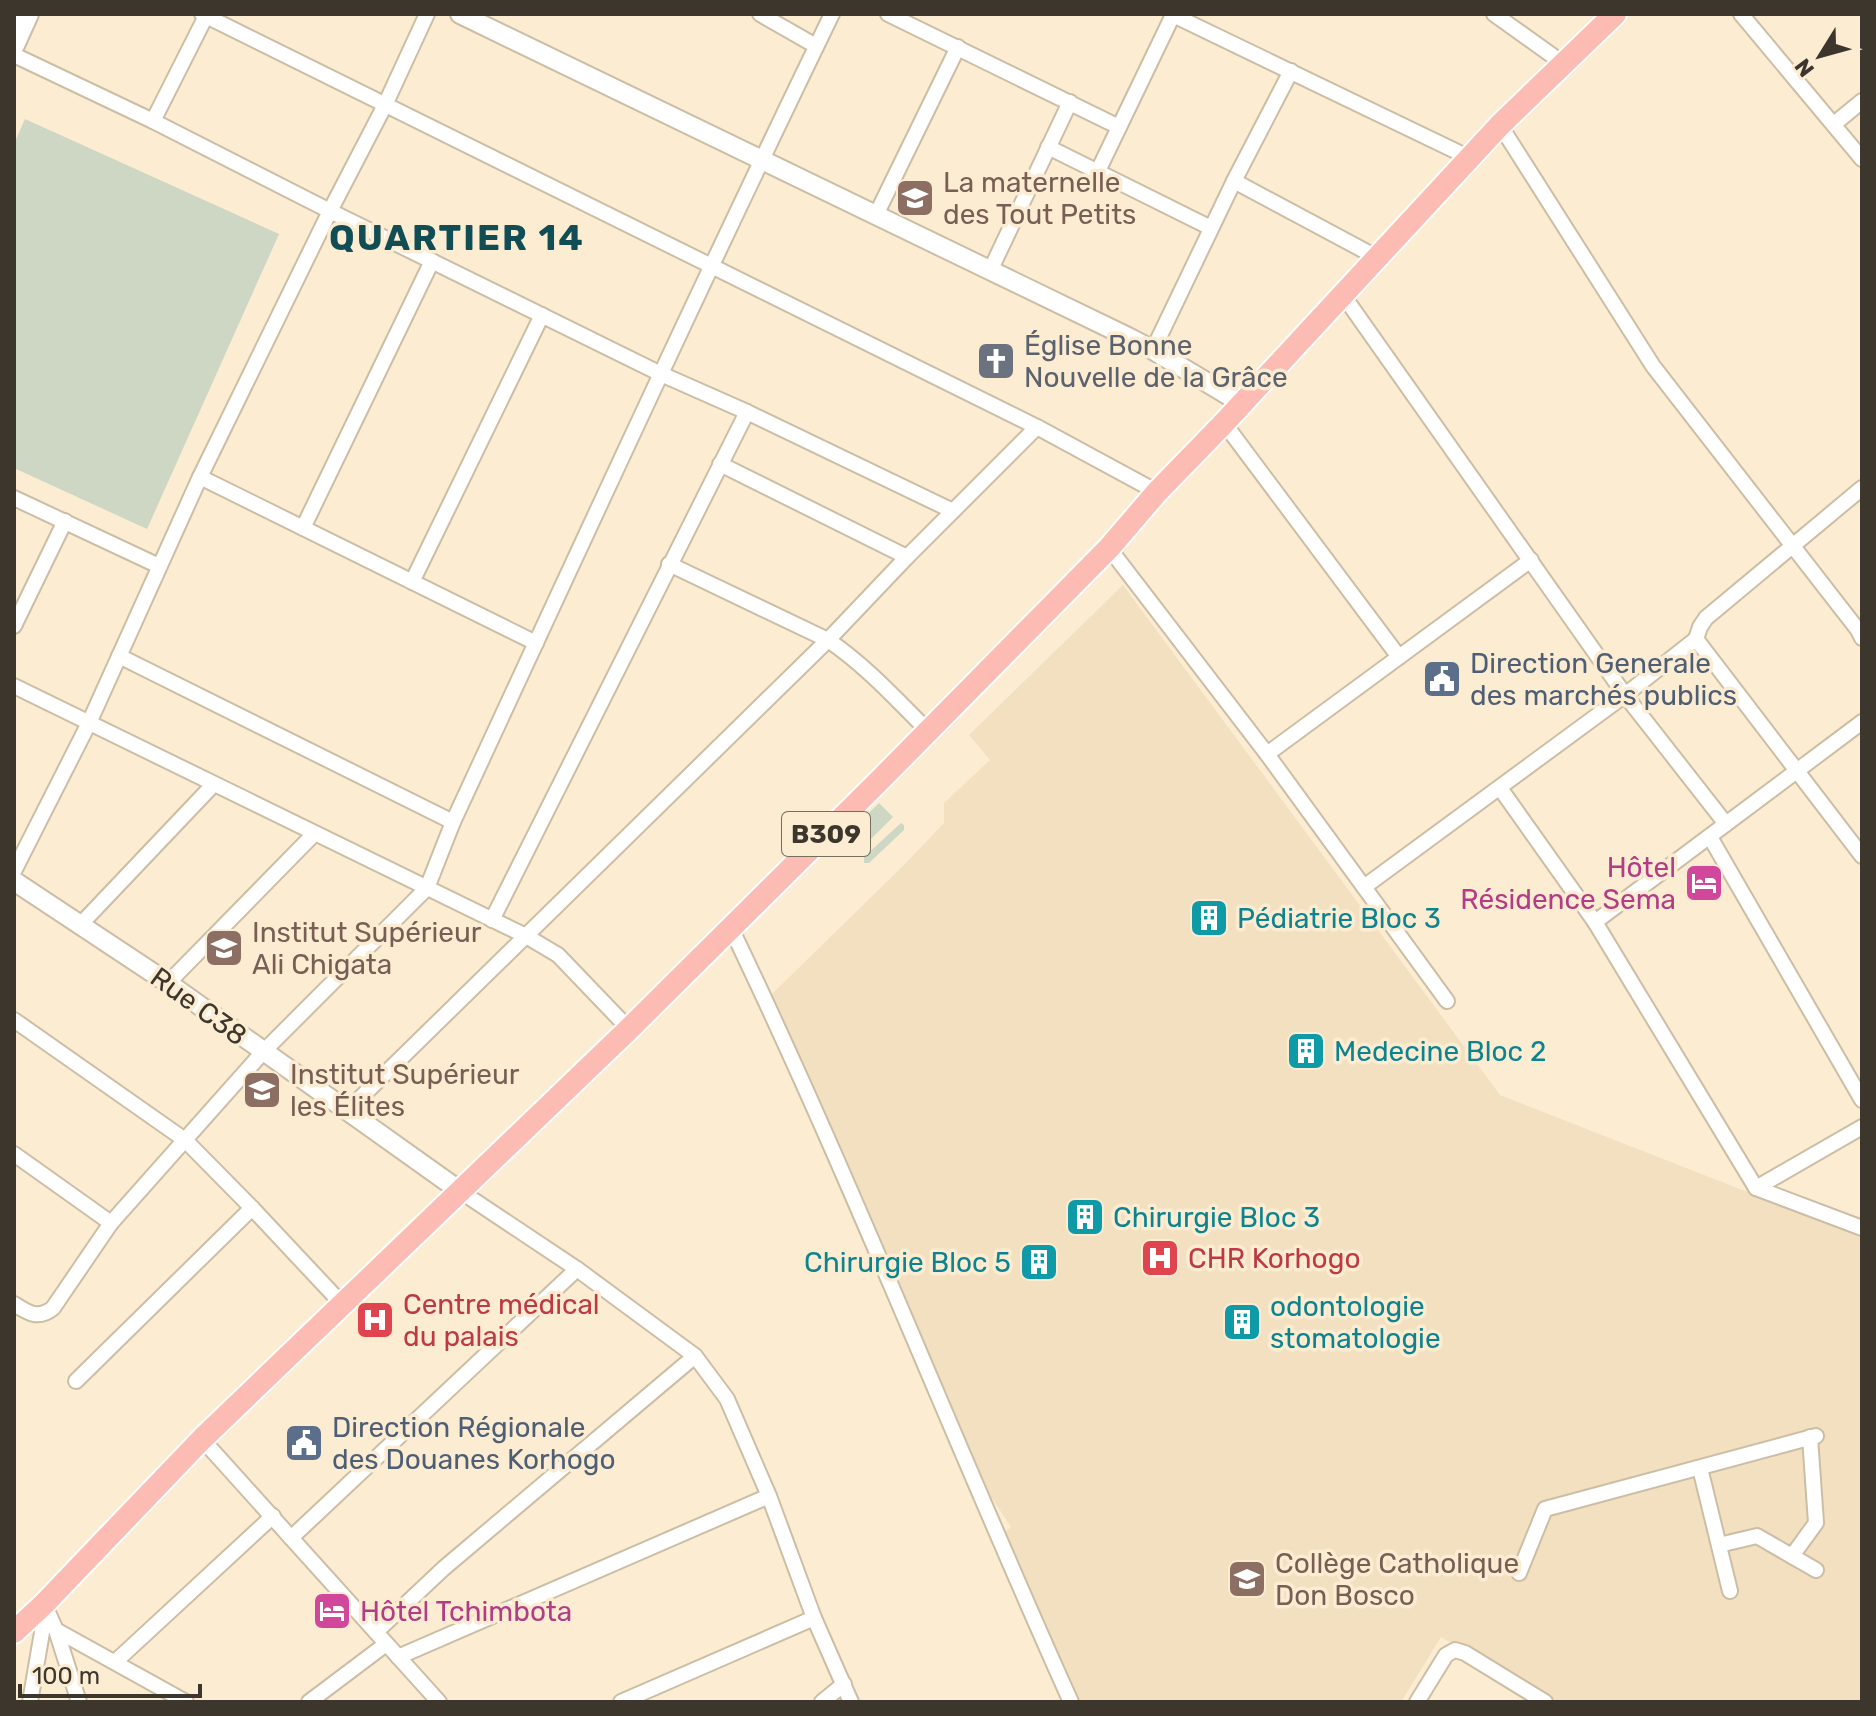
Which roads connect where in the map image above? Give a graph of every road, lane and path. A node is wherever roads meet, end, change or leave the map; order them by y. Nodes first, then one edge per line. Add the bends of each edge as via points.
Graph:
1 (28, 14) edge
2 (427, 14) edge
3 (460, 14) edge
4 (832, 14) edge
5 (888, 14) edge
6 (1494, 14) edge
7 (1615, 14) edge
8 (1741, 14) edge
9 (204, 15) edge
10 (1172, 15) edge
11 (770, 16) edge
12 (14, 45) edge
13 (816, 46) junction
14 (958, 47) junction
15 (14, 55) edge
16 (1564, 64) junction
17 (1291, 71) junction
18 (1862, 101) edge
19 (1070, 102) junction
20 (385, 105) junction
21 (153, 121) junction
22 (1834, 124) junction
23 (1500, 125) junction
24 (1119, 127) junction
25 (1048, 147) junction
26 (1470, 158) junction
27 (761, 159) junction
28 (1862, 159) edge
29 (1098, 171) junction
30 (1234, 181) junction
31 (330, 211) junction
32 (876, 215) junction
33 (1211, 228) junction
34 (1376, 257) junction
35 (432, 261) junction
36 (712, 266) junction
37 (990, 271) junction
38 (1343, 295) junction
39 (542, 315) junction
40 (1153, 350) junction
41 (661, 374) junction
42 (1241, 403) junction
43 (747, 412) junction
44 (1224, 423) junction
45 (1037, 427) junction
46 (720, 464) junction
47 (200, 477) junction
48 (1157, 492) junction
49 (1859, 495) edge
50 (14, 498) edge
51 (953, 511) junction
52 (65, 521) junction
53 (303, 528) junction
54 (1793, 547) junction
55 (1109, 548) junction
56 (907, 557) junction
57 (1531, 560) junction
58 (669, 564) junction
59 (159, 566) junction
60 (412, 582) junction
61 (14, 626) edge
62 (1862, 638) edge
63 (1696, 639) junction
64 (828, 640) junction
65 (536, 643) junction
66 (119, 656) junction
67 (1399, 657) junction
68 (14, 686) edge
69 (1625, 695) junction
70 (1862, 722) edge
71 (89, 723) junction
72 (928, 731) junction
73 (1267, 754) junction
74 (1798, 771) junction
75 (213, 785) junction
76 (1500, 788) junction
77 (453, 822) junction
78 (1726, 824) junction
79 (314, 834) junction
80 (1710, 837) junction
81 (1862, 856) edge
82 (14, 871) edge
83 (14, 881) edge
84 (1364, 887) junction
85 (427, 888) junction
86 (492, 920) junction
87 (1595, 922) junction
88 (81, 924) junction
89 (731, 928) junction
90 (526, 936) junction
91 (168, 983) junction
92 (1447, 1001) dead end
93 (14, 1020) edge
94 (629, 1029) junction
95 (263, 1052) junction
96 (1862, 1100) edge
97 (347, 1111) junction
98 (1862, 1127) edge
99 (185, 1140) junction
100 (14, 1154) edge
101 (1756, 1188) junction
102 (460, 1191) junction
103 (252, 1208) junction
104 (111, 1223) junction
105 (1862, 1228) edge
106 (577, 1269) junction
107 (14, 1304) edge
108 (343, 1305) junction
109 (695, 1356) junction
110 (76, 1381) dead end
111 (202, 1439) junction
112 (1700, 1468) junction
113 (769, 1496) junction
114 (273, 1516) junction
115 (291, 1538) junction
116 (1719, 1545) junction
117 (1792, 1556) junction
118 (1816, 1570) dead end
119 (1519, 1573) dead end
120 (1730, 1591) dead end
121 (45, 1606) junction
122 (814, 1618) junction
123 (56, 1630) junction
124 (14, 1632) edge
125 (381, 1638) junction
126 (398, 1657) junction
127 (115, 1662) junction
128 (844, 1684) junction
129 (30, 1702) edge
130 (79, 1702) edge
131 (186, 1702) edge
132 (309, 1702) edge
133 (439, 1702) edge
134 (621, 1702) edge
135 (822, 1702) edge
136 (851, 1702) edge
137 (1071, 1702) edge
138 (1417, 1702) edge
139 (1545, 1702) edge

1 - 12 main road
2 - 20 street
3 - 27 street
4 - 13 street
5 - 14 street
6 - 16 street
7 - 16 main road, B309
8 - 22 street
9 - 20 street
9 - 21 street
10 - 17 street
10 - 24 street
11 - 13 street
13 - 27 street
14 - 19 street
14 - 32 street
15 - 21 street
16 - 23 main road, B309
17 - 26 street
17 - 30 street
18 - 22 street
19 - 24 street
19 - 25 street
20 - 31 street
20 - 36 street
21 - 31 street
22 - 28 street
23 - 26 main road, B309
23 - 54 street via 1653,366
24 - 29 street
25 - 29 street
25 - 37 street
26 - 34 main road, B309
27 - 32 street
27 - 36 street
29 - 33 street
30 - 33 street
30 - 34 street
31 - 35 street
31 - 47 street
32 - 37 street
33 - 40 street
34 - 38 main road, B309
35 - 39 street
35 - 53 street
36 - 41 street
36 - 45 street
37 - 40 street
38 - 42 main road, B309
38 - 57 street
39 - 41 street
39 - 60 street
40 - 42 street
41 - 43 street
41 - 65 street
42 - 44 main road, B309
43 - 46 street
43 - 51 street
44 - 48 main road, B309
44 - 67 street
45 - 48 street
45 - 51 street
46 - 56 street
46 - 58 street
47 - 53 street
47 - 59 street
48 - 55 main road, B309
49 - 54 street
50 - 52 street
51 - 56 street
52 - 59 street
52 - 61 street
53 - 60 street
54 - 62 street
54 - 63 street via 1706,618
55 - 72 main road, B309
55 - 73 street
56 - 64 street
57 - 67 street
57 - 69 street
58 - 64 street
58 - 86 street
59 - 66 street
60 - 65 street
63 - 69 street
63 - 74 street
64 - 72 street
64 - 90 street
65 - 77 street
66 - 71 street
66 - 77 street
67 - 73 street
68 - 71 street
69 - 76 street
69 - 78 street
70 - 74 street
71 - 75 street
71 - 82 street
72 - 89 main road, B309
73 - 84 street
74 - 78 street
74 - 81 street
75 - 79 street
75 - 88 street
76 - 84 street
76 - 87 street
77 - 85 street
78 - 80 street
79 - 85 street
79 - 91 street
80 - 87 street
80 - 96 street
83 - 88 street, Rue C38
84 - 92 street
85 - 86 street
85 - 95 street
86 - 90 street
87 - 101 street
88 - 91 street, Rue C38
89 - 94 main road, B309
89 - 137 street via 841,1168
90 - 94 street via 558,955
90 - 97 street
91 - 95 street, Rue C38
93 - 99 street
94 - 102 main road, B309
95 - 97 street, Rue C38
95 - 99 street
97 - 102 street, Rue C38
98 - 101 street
99 - 103 street
99 - 104 street
100 - 104 street
101 - 105 street
102 - 106 street
102 - 108 main road, B309
103 - 108 street
103 - 110 street
104 - 107 street via 53,1308 38,1316
106 - 109 street
106 - 115 street
108 - 111 main road, B309
109 - 113 street via 727,1399
109 - 125 street via 455,1559
111 - 114 street
111 - 121 main road, B309
112 - 116 street
112 - 117 street via 1813,1437 1816,1523
112 - 119 street via 1545,1509
113 - 122 street
113 - 126 street
114 - 115 street
114 - 127 street
115 - 125 street
116 - 117 street via 1757,1536
116 - 120 street
117 - 118 street
121 - 123 street
121 - 124 main road, B309
121 - 129 street
122 - 128 street
122 - 134 street
123 - 127 street
123 - 130 street
125 - 126 street
125 - 132 street
126 - 133 street
127 - 131 street
128 - 135 street
128 - 136 street
138 - 139 street via 1446,1655 1460,1650

